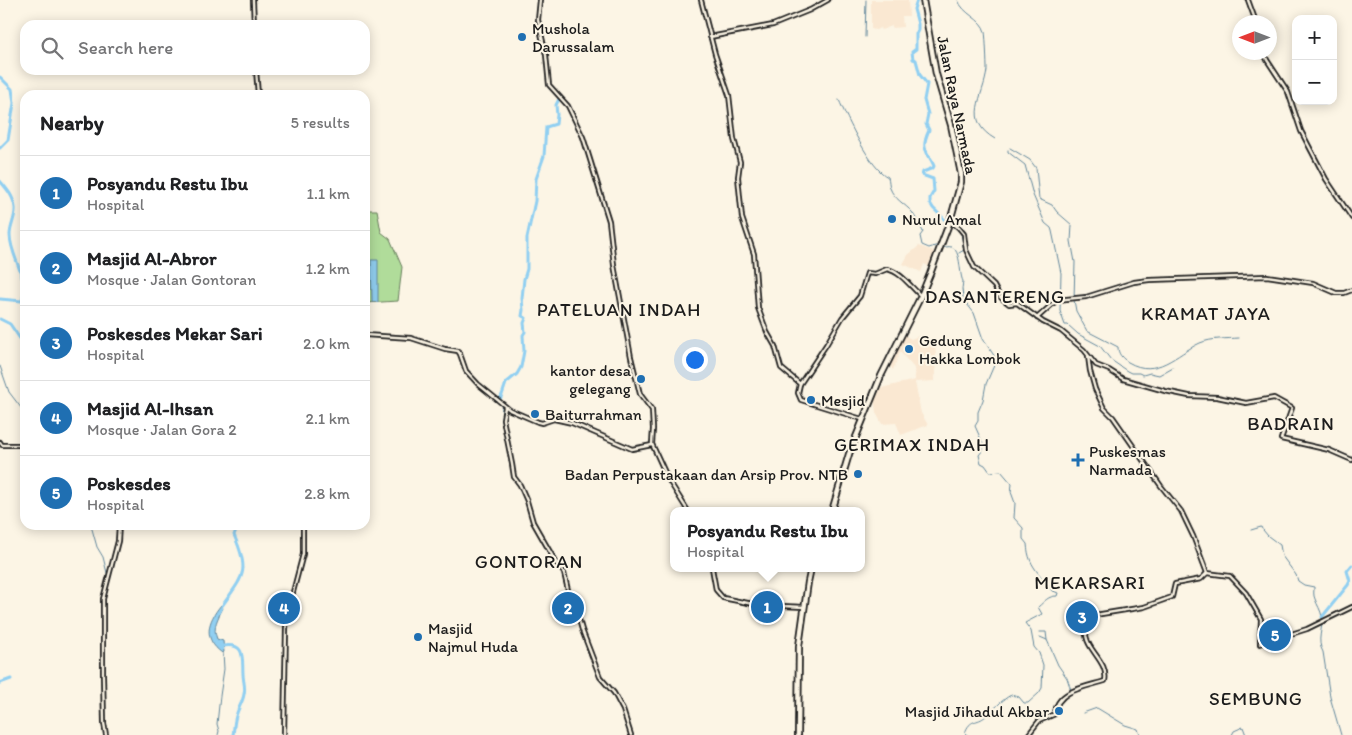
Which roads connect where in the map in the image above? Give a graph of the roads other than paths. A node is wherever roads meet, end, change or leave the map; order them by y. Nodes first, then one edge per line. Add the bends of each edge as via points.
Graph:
1 (253, 0) edge
2 (540, 0) edge
3 (701, 0) edge
4 (828, 0) edge
5 (923, 0) edge
6 (1248, 0) edge
7 (1253, 15) edge
8 (254, 20) edge
9 (710, 37) junction
10 (1267, 60) edge
11 (256, 75) edge
12 (258, 90) edge
13 (1352, 218) edge
14 (949, 222) junction
15 (1352, 290) edge
16 (922, 296) junction
17 (1037, 318) junction
18 (370, 335) edge
19 (1087, 354) junction
20 (800, 384) junction
21 (505, 407) junction
22 (864, 420) junction
23 (0, 442) edge
24 (20, 444) edge
25 (652, 444) junction
26 (1352, 460) edge
27 (686, 507) edge
28 (833, 507) edge
29 (119, 530) edge
30 (303, 530) edge
31 (713, 572) edge
32 (810, 572) edge
33 (1207, 573) junction
34 (805, 607) junction
35 (1352, 607) edge
36 (106, 735) edge
37 (284, 735) edge
38 (631, 735) edge
39 (798, 735) edge
40 (1028, 735) edge

1 - 8 street
2 - 25 street via 538,20 548,85 568,106 583,137 605,206 631,359 640,394 652,410
3 - 9 street
4 - 9 street via 773,25
5 - 14 highway, Jalan Raya Narmada via 936,74 961,174
6 - 7 street
9 - 20 street via 731,104 740,161 742,217 754,254 758,308 781,368
10 - 13 street via 1288,92 1301,132 1326,179
11 - 12 street
14 - 16 highway, Jalan Raya Narmada
14 - 17 street via 964,234 966,250 974,267 994,286 1000,297
15 - 17 street via 1336,293 1312,283 1275,276 1138,281 1086,297 1060,299
16 - 20 street via 893,270 887,268 875,274 867,273 859,299 840,321
16 - 22 highway, Jalan Raya Narmada via 884,369
17 - 19 street via 1061,331
18 - 21 street via 411,338 458,351 467,373
19 - 26 street via 1094,364 1123,379 1158,389 1246,403 1270,398 1279,400 1292,408 1280,439 1329,450
19 - 33 street via 1090,373 1104,408 1181,511
20 - 22 street via 798,393 801,400
21 - 25 street via 541,424 554,419 572,423 629,448
21 - 38 street via 503,417 514,477 526,499 532,520 564,573 570,599 600,677 614,693
22 - 28 highway, Jalan Raya Narmada
23 - 24 street via 2,445
25 - 27 street
29 - 36 street via 103,600
30 - 37 street via 302,558 286,625
31 - 34 street via 716,590 721,597 743,603
32 - 34 highway
33 - 35 street via 1231,577 1246,593 1260,619 1260,644 1322,622
33 - 40 street via 1201,578 1175,583 1172,597 1144,607 1087,618 1087,640 1100,661 1105,681 1067,693 1056,706 1055,714 1039,721
34 - 39 highway via 799,652

